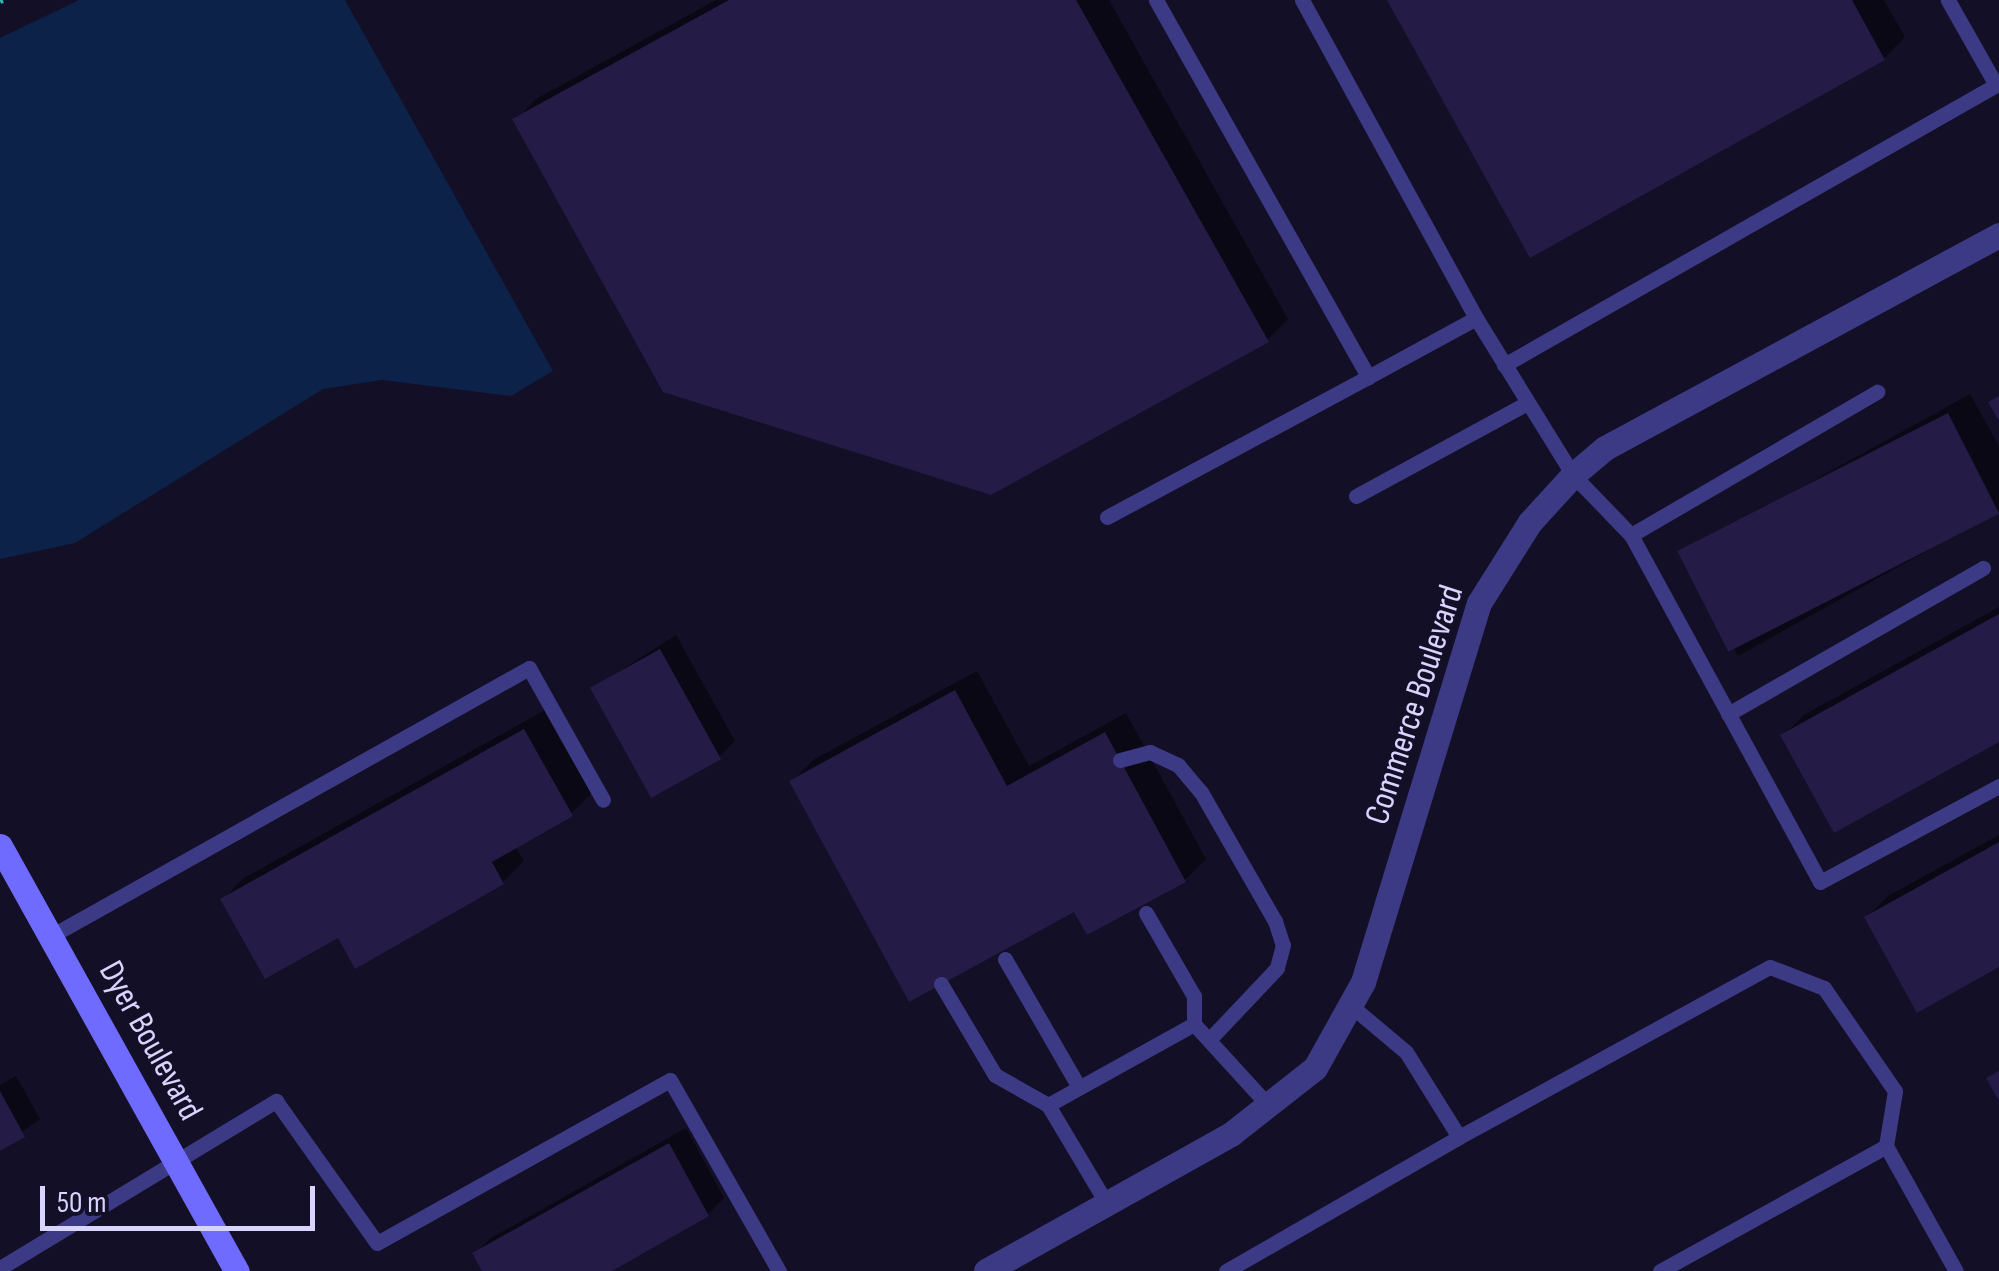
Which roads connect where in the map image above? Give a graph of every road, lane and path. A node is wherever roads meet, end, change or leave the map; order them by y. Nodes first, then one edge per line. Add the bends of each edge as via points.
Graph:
1 (1156, 0) edge
2 (1302, 0) edge
3 (1948, 0) edge
4 (1998, 86) edge
5 (1999, 235) edge
6 (1476, 318) junction
7 (1504, 365) junction
8 (1368, 377) junction
9 (1878, 392) dead end
10 (1528, 403) junction
11 (1573, 475) junction
12 (1356, 496) dead end
13 (1107, 518) dead end
14 (1631, 534) junction
15 (1983, 568) dead end
16 (1728, 714) junction
17 (1120, 760) dead end
18 (1999, 786) edge
19 (603, 800) dead end
20 (0, 846) edge
21 (1146, 913) dead end
22 (51, 936) junction
23 (1005, 959) dead end
24 (941, 984) dead end
25 (1350, 1006) junction
26 (1194, 1024) junction
27 (1208, 1040) junction
28 (1079, 1088) junction
29 (1268, 1104) junction
30 (1048, 1105) junction
31 (1459, 1137) junction
32 (1886, 1146) junction
33 (176, 1159) junction
34 (1108, 1204) junction
35 (0, 1268) edge
36 (238, 1271) edge
37 (779, 1271) edge
38 (986, 1271) edge
39 (1226, 1271) edge
40 (1660, 1271) edge
41 (1956, 1271) edge

1 - 8 lane
2 - 6 lane
3 - 4 lane
4 - 7 lane
5 - 11 street, Commerce Boulevard via 1604,448
6 - 7 lane
6 - 8 lane
7 - 10 lane
8 - 13 lane
9 - 14 lane
10 - 11 lane
10 - 12 lane
11 - 14 lane
11 - 25 street, Commerce Boulevard via 1530,522 1479,603
14 - 16 lane
15 - 16 lane
16 - 18 lane via 1820,882
17 - 27 lane via 1150,752 1178,765 1201,792 1276,921 1282,944 1278,968
19 - 22 lane via 529,668
20 - 22 main road, Dyer Boulevard
21 - 26 lane via 1194,996
22 - 33 main road, Dyer Boulevard
23 - 28 lane
24 - 30 lane via 995,1075
25 - 29 street, Commerce Boulevard via 1314,1068
25 - 31 lane via 1406,1052
26 - 27 lane
26 - 28 lane
27 - 29 lane
28 - 30 lane
29 - 34 street, Commerce Boulevard via 1231,1134
30 - 34 lane
31 - 32 lane via 1770,967 1824,988 1895,1091
31 - 39 lane
32 - 40 lane
32 - 41 lane
33 - 35 lane
33 - 36 main road, Dyer Boulevard
33 - 37 lane via 276,1101 376,1243 670,1080
34 - 38 street, Commerce Boulevard

